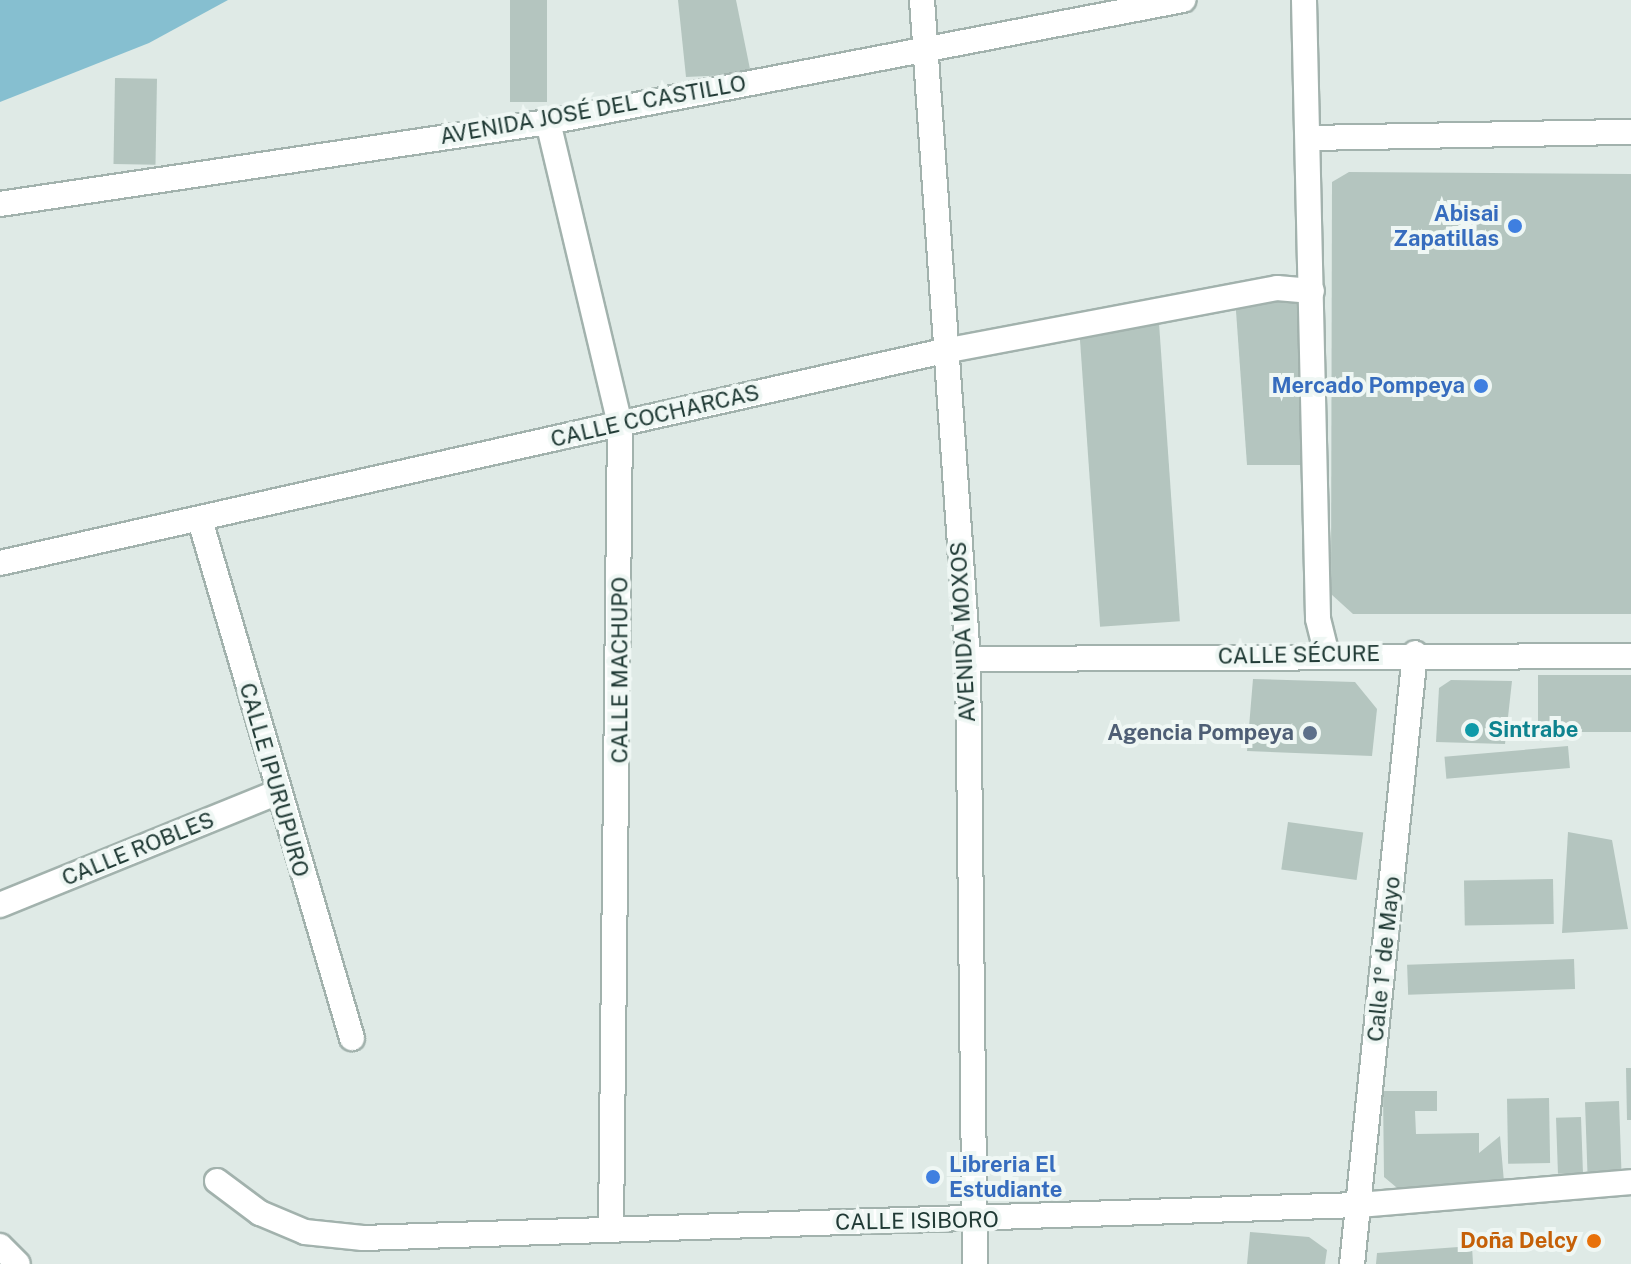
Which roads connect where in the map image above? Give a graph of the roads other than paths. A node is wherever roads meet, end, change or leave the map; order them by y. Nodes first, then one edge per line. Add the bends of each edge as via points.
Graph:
1 (922, 0) edge
2 (1183, 0) edge
3 (1304, 0) edge
4 (924, 48) junction
5 (548, 122) junction
6 (1631, 132) edge
7 (1310, 138) junction
8 (0, 204) edge
9 (1312, 291) junction
10 (944, 351) junction
11 (620, 424) junction
12 (200, 520) junction
13 (0, 563) edge
14 (1415, 653) junction
15 (1327, 654) junction
16 (1631, 656) edge
17 (968, 659) junction
18 (276, 793) junction
19 (0, 905) edge
20 (352, 1038) dead end
21 (217, 1181) dead end
22 (1631, 1182) edge
23 (1359, 1205) junction
24 (979, 1220) junction
25 (611, 1226) junction
26 (0, 1246) edge
27 (18, 1264) edge
28 (975, 1264) edge
29 (1352, 1264) edge

1 - 4 street, AVENIDA MOXOS
2 - 4 street, AVENIDA JOSÉ DEL CASTILLO
3 - 7 street
4 - 5 street, AVENIDA JOSÉ DEL CASTILLO
4 - 10 street, AVENIDA MOXOS
5 - 8 street, AVENIDA JOSÉ DEL CASTILLO
5 - 11 street, CALLE MACHUPO
6 - 7 street
7 - 9 street
9 - 10 street, CALLE COCHARCAS via 1277,288
9 - 15 street via 1318,619
10 - 11 street, CALLE COCHARCAS
10 - 17 street, AVENIDA MOXOS
11 - 12 street, CALLE COCHARCAS
11 - 25 street, CALLE MACHUPO
12 - 13 street, CALLE COCHARCAS
12 - 18 street, CALLE IPURUPURO
14 - 15 street, CALLE SÉCURE
14 - 16 street, CALLE SÉCURE
14 - 23 street, Calle 1º de Mayo
15 - 17 street, CALLE SÉCURE
17 - 24 street, AVENIDA MOXOS
18 - 19 street, CALLE ROBLES
18 - 20 street, CALLE IPURUPURO
21 - 25 street, CALLE ISIBORO via 260,1213 305,1232 363,1238
22 - 23 street, CALLE ISIBORO
23 - 24 street, CALLE ISIBORO
23 - 29 street, Calle 1º de Mayo
24 - 25 street, CALLE ISIBORO
24 - 28 street, AVENIDA MOXOS
26 - 27 street

